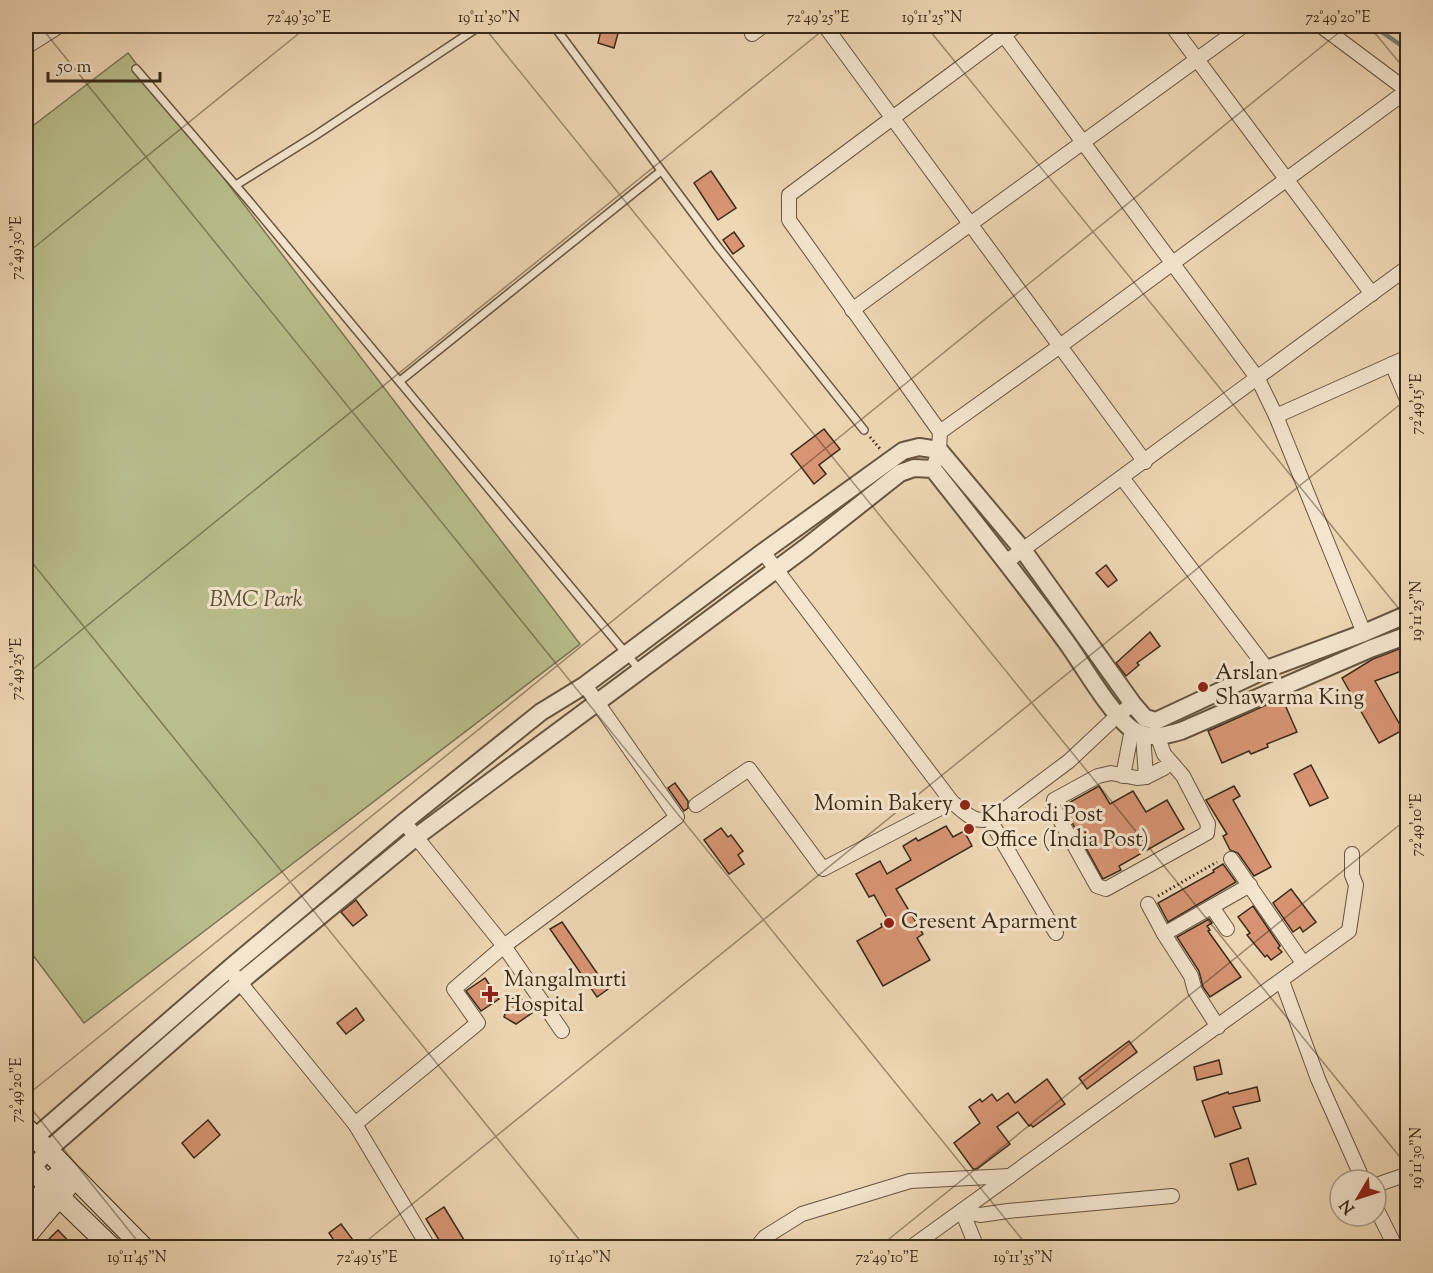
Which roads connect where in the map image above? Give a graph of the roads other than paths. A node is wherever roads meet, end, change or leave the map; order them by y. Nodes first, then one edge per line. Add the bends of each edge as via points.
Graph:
1 (58, 26) edge
2 (480, 26) edge
3 (554, 26) edge
4 (825, 26) edge
5 (1016, 26) edge
6 (1172, 26) edge
7 (1243, 26) edge
8 (1321, 26) edge
9 (1000, 30) edge
10 (26, 47) edge
11 (1197, 59) junction
12 (136, 69) dead end
13 (1407, 91) edge
14 (893, 118) junction
15 (1083, 142) junction
16 (661, 171) junction
17 (1286, 179) junction
18 (236, 185) junction
19 (970, 224) junction
20 (1173, 263) junction
21 (1407, 267) edge
22 (1372, 294) junction
23 (852, 310) junction
24 (1060, 346) junction
25 (1407, 357) edge
26 (1392, 364) junction
27 (1258, 379) junction
28 (400, 381) junction
29 (1407, 402) edge
30 (1276, 416) junction
31 (864, 430) road end
32 (940, 432) junction
33 (939, 450) junction
34 (1145, 462) junction
35 (933, 469) junction
36 (1123, 479) junction
37 (861, 481) junction
38 (872, 495) junction
39 (792, 531) junction
40 (805, 548) junction
41 (1023, 550) junction
42 (763, 552) junction
43 (1006, 562) junction
44 (776, 569) junction
45 (1407, 614) edge
46 (1364, 633) junction
47 (1407, 635) edge
48 (627, 653) junction
49 (1267, 669) junction
50 (640, 670) junction
51 (585, 685) junction
52 (596, 702) junction
53 (1133, 704) junction
54 (1118, 716) junction
55 (1145, 734) junction
56 (1164, 768) dead end
57 (1124, 776) junction
58 (1146, 777) junction
59 (952, 802) junction
60 (696, 805) dead end
61 (990, 820) junction
62 (404, 822) junction
63 (416, 837) junction
64 (1352, 855) dead end
65 (1231, 859) road end
66 (1250, 885) junction
67 (1148, 904) road end
68 (1212, 907) junction
69 (1227, 929) dead end
70 (1056, 933) dead end
71 (1164, 934) junction
72 (504, 946) junction
73 (1304, 963) junction
74 (229, 969) junction
75 (1282, 981) junction
76 (240, 982) junction
77 (1218, 1027) junction
78 (562, 1031) dead end
79 (355, 1124) junction
80 (33, 1140) edge
81 (29, 1164) edge
82 (1358, 1168) edge
83 (69, 1173) junction
84 (1407, 1174) edge
85 (1011, 1176) junction
86 (1388, 1181) edge
87 (54, 1192) junction
88 (1172, 1196) dead end
89 (962, 1211) junction
90 (26, 1214) edge
91 (1386, 1228) edge
92 (26, 1236) edge
93 (112, 1248) edge
94 (144, 1248) edge
95 (429, 1248) edge
96 (756, 1248) edge
97 (910, 1248) edge
98 (977, 1248) edge
99 (1396, 1248) edge

1 - 10 street
2 - 18 lane
3 - 16 lane
4 - 14 street
5 - 9 street
6 - 11 street
7 - 11 street
8 - 13 street
9 - 14 street
9 - 15 street
11 - 15 street
11 - 17 street
12 - 18 lane
13 - 17 street
14 - 19 street
14 - 23 street via 789,195 789,220
15 - 19 street
15 - 20 street
16 - 28 lane
16 - 31 lane
17 - 20 street
17 - 22 street
18 - 28 lane
19 - 23 street
19 - 24 street
20 - 24 street
20 - 27 street
21 - 22 street
22 - 27 street
23 - 32 street
24 - 32 street
24 - 34 street
25 - 26 street
26 - 29 street
26 - 30 street
27 - 30 street
27 - 34 street
28 - 48 lane
30 - 46 street
32 - 33 street
33 - 35 street
33 - 37 street via 919,447 903,451
33 - 41 street
34 - 36 street
35 - 38 street via 914,468 900,473
35 - 43 street
36 - 41 street
36 - 49 street
37 - 38 street
37 - 39 street
38 - 40 street
39 - 40 street
39 - 42 street
40 - 44 street
41 - 43 street
41 - 53 street
42 - 44 street
42 - 48 street
43 - 54 street
44 - 50 street
44 - 59 street
45 - 46 street
46 - 49 street
47 - 55 street via 1181,731
48 - 50 lane
48 - 51 street
49 - 53 street via 1156,721 1145,718
50 - 52 street
51 - 52 street
51 - 62 street via 541,712
52 - 63 street
52 - 72 street via 677,817
53 - 54 street
54 - 55 street
54 - 61 street via 1069,760
55 - 57 street
55 - 57 street via 1183,776 1208,824 1207,833 1106,888 1097,886 1053,807 1054,800 1098,776
55 - 58 street
56 - 58 street
57 - 58 street
59 - 60 street via 823,869 749,769
59 - 61 street via 974,819
61 - 70 street
62 - 63 street
62 - 74 street
63 - 72 street
63 - 76 street
64 - 73 street via 1356,885 1349,931
65 - 66 street
66 - 68 street
66 - 73 street
67 - 71 street
68 - 69 street
68 - 71 street
71 - 77 street
72 - 78 street
72 - 79 street via 454,989 477,1023
73 - 75 street
74 - 76 street
74 - 80 street
75 - 77 street
75 - 82 street via 1318,1079
76 - 79 street
76 - 80 street
77 - 85 street
79 - 95 street
80 - 81 street
80 - 83 main road
81 - 87 main road
83 - 87 main road
83 - 94 main road
84 - 86 street
85 - 89 street
85 - 96 street via 910,1181 802,1214 765,1237
87 - 90 main road
87 - 92 main road
87 - 93 main road
88 - 89 street via 980,1215
89 - 97 street
89 - 98 street
91 - 99 street

